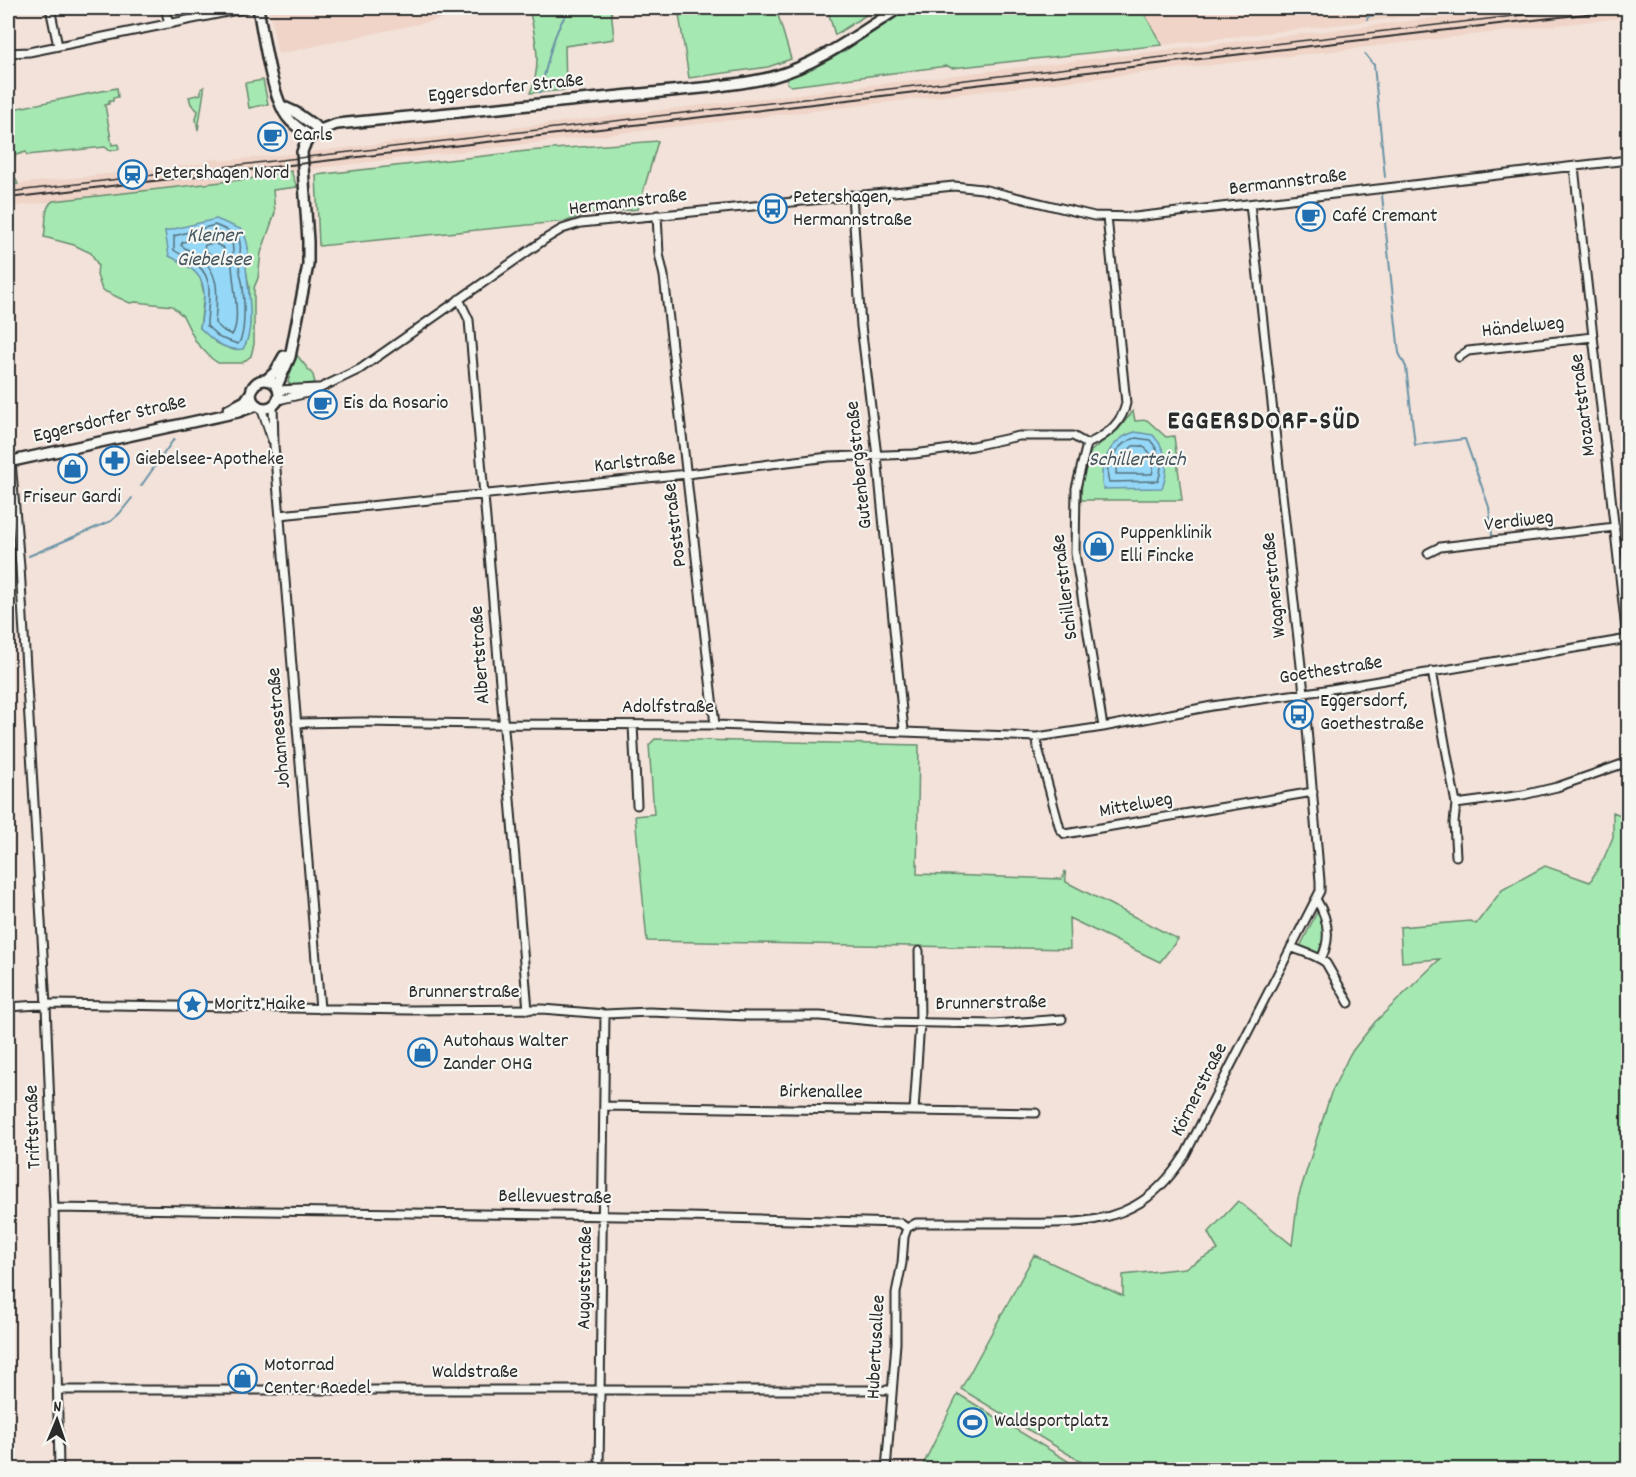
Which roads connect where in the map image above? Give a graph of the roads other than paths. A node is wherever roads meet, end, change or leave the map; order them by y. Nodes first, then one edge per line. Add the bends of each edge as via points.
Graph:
1 (50, 8) edge
2 (165, 8) edge
3 (247, 8) edge
4 (258, 8) edge
5 (898, 8) edge
6 (169, 23) junction
7 (58, 46) junction
8 (8, 53) edge
9 (282, 106) junction
10 (319, 129) junction
11 (310, 136) junction
12 (1629, 160) edge
13 (1574, 166) junction
14 (954, 186) joint
15 (852, 195) junction
16 (1250, 204) junction
17 (657, 215) junction
18 (1107, 217) junction
19 (459, 299) junction
20 (1593, 337) junction
21 (292, 341) junction
22 (1459, 357) dead end
23 (266, 380) junction
24 (252, 391) junction
25 (277, 396) junction
26 (259, 406) junction
27 (221, 414) junction
28 (1087, 444) junction
29 (274, 445) junction
30 (877, 456) junction
31 (9, 462) edge
32 (687, 474) junction
33 (485, 495) junction
34 (280, 515) junction
35 (1615, 526) junction
36 (1428, 553) dead end
37 (1628, 639) edge
38 (1432, 671) junction
39 (1304, 693) junction
40 (297, 723) junction
41 (502, 724) junction
42 (633, 725) junction
43 (715, 725) junction
44 (1103, 727) junction
45 (904, 731) junction
46 (1039, 737) junction
47 (1629, 762) edge
48 (1313, 792) junction
49 (638, 804) dead end
50 (1456, 804) junction
51 (1456, 856) dead end
52 (1316, 899) junction
53 (1291, 947) junction
54 (919, 951) dead end
55 (1321, 958) junction
56 (1349, 1003) dead end
57 (46, 1005) junction
58 (8, 1007) edge
59 (320, 1009) junction
60 (528, 1010) junction
61 (605, 1014) junction
62 (1062, 1019) dead end
63 (920, 1022) junction
64 (605, 1106) junction
65 (914, 1111) junction
66 (1036, 1113) dead end
67 (54, 1208) junction
68 (603, 1215) junction
69 (1053, 1223) joint
70 (907, 1227) junction
71 (58, 1390) junction
72 (601, 1390) junction
73 (892, 1390) junction
74 (59, 1470) edge
75 (599, 1470) edge
76 (886, 1470) edge

1 - 7 street
2 - 6 street
3 - 6 street
4 - 9 street
5 - 10 street, Eggersdorfer Straße via 826,55 757,80
6 - 7 street
7 - 8 street
9 - 10 street
9 - 11 street via 288,119
10 - 11 street, Eggersdorfer Straße
11 - 21 street via 302,157 308,266
12 - 13 street, Bermannstraße
13 - 16 street, Bermannstraße
13 - 20 street, Mozartstraße
14 - 15 street, Hermannstraße
14 - 18 street, Bermannstraße
15 - 17 street, Hermannstraße
15 - 30 street, Gutenbergstraße via 861,326
16 - 18 street, Bermannstraße
16 - 39 street, Wagnerstraße
17 - 19 street, Hermannstraße via 581,223 562,229
17 - 32 street, Poststraße
18 - 28 street via 1126,403 1113,428
19 - 25 street, Hermannstraße via 360,369 302,395
19 - 33 street, Albertstraße via 469,320
20 - 22 street, Händelweg via 1468,351
20 - 35 street, Mozartstraße
21 - 23 street via 278,368
21 - 25 street
23 - 24 street, Eggersdorfer Straße via 257,383
23 - 25 street
24 - 26 street
24 - 27 street, Eggersdorfer Straße via 245,401
25 - 26 street, Eggersdorfer Straße
25 - 29 street, Johannesstraße
26 - 27 street, Eggersdorfer Straße
26 - 29 street, Johannesstraße
27 - 31 street, Eggersdorfer Straße
28 - 30 street, Karlstraße via 1073,436 1019,436 914,454
28 - 44 street, Schillerstraße via 1076,488 1075,553
29 - 34 street, Johannesstraße
30 - 32 street, Karlstraße via 829,457
30 - 45 street, Gutenbergstraße
31 - 57 street, Triftstraße via 20,567
32 - 33 street, Karlstraße
32 - 43 street, Poststraße
33 - 34 street, Karlstraße
33 - 41 street, Albertstraße
34 - 40 street, Johannesstraße
35 - 36 street, Verdiweg via 1440,547
35 - 37 street, Mozartstraße
37 - 38 street, Goethestraße
38 - 39 street, Goethestraße
38 - 50 street
39 - 44 street, Goethestraße
39 - 48 street, Wagnerstraße
40 - 41 street, Adolfstraße
40 - 59 street, Johannesstraße
41 - 42 street, Adolfstraße
41 - 60 street, Albertstraße
42 - 43 street, Adolfstraße
42 - 49 street
43 - 45 street, Adolfstraße
44 - 46 street, Goethestraße
45 - 46 street, Adolfstraße
46 - 48 street, Mittelweg via 1038,748 1060,829 1065,834
47 - 50 street via 1557,787
48 - 52 street, Wagnerstraße via 1320,881
50 - 51 street
52 - 53 street, Körnerstraße
52 - 55 street, Wagnerstraße via 1327,927 1326,948
53 - 55 street
53 - 69 street, Körnerstraße via 1175,1171 1148,1197 1120,1212
54 - 63 street, Brunnerstraße
55 - 56 street
57 - 58 street, Brunnerstraße
57 - 59 street, Brunnerstraße
57 - 67 street, Triftstraße
59 - 60 street, Brunnerstraße
60 - 61 street, Brunnerstraße
61 - 63 street, Brunnerstraße via 810,1015
61 - 64 street, Auguststraße
62 - 63 street, Brunnerstraße via 994,1024
63 - 65 street, Brunnerstraße
64 - 65 street, Birkenallee
64 - 68 street, Auguststraße
65 - 66 street, Birkenallee
67 - 68 street, Bellevuestraße
67 - 71 street, Triftstraße
68 - 70 street, Bellevuestraße via 900,1223
68 - 72 street, Auguststraße
69 - 70 street, Bellevuestraße via 916,1223
70 - 73 street, Hubertusallee via 896,1293
71 - 72 street, Waldstraße
71 - 74 street, Triftstraße
72 - 73 street, Waldstraße
72 - 75 street, Auguststraße
73 - 76 street, Hubertusallee

